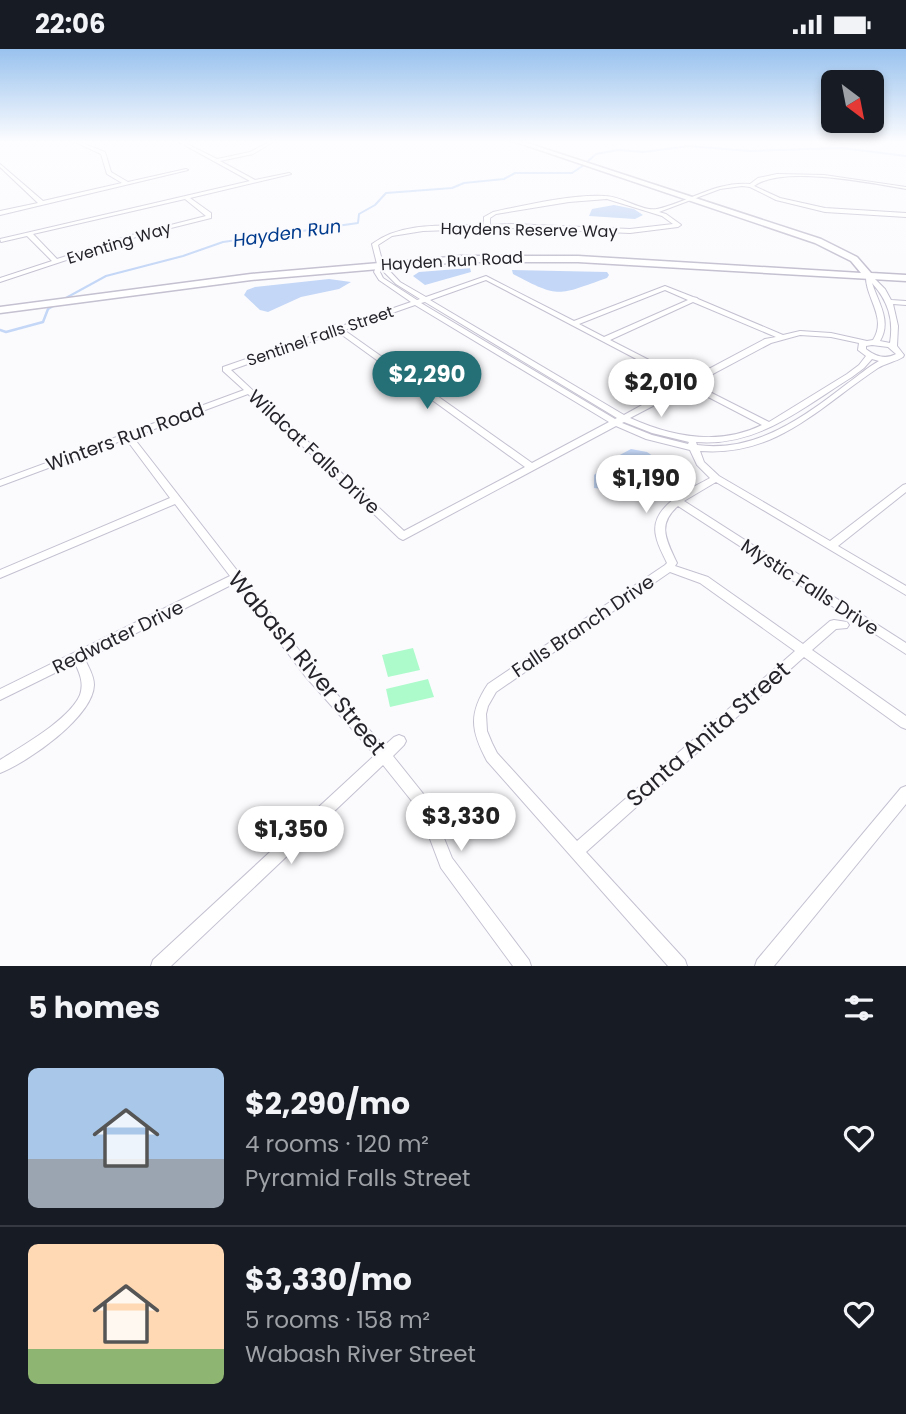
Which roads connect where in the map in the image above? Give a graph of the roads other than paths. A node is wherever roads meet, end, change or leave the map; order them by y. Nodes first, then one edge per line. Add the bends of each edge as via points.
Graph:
1 (22, 185) edge
2 (125, 185) edge
3 (244, 185) edge
4 (649, 185) edge
5 (751, 186) joint
6 (187, 198) junction
7 (692, 199) junction
8 (43, 204) junction
9 (654, 212) junction
10 (0, 213) edge
11 (906, 215) edge
12 (487, 227) junction
13 (29, 234) junction
14 (1, 240) edge
15 (56, 262) junction
16 (380, 264) junction
17 (868, 275) junction
18 (906, 278) edge
19 (0, 280) edge
20 (695, 299) junction
21 (419, 301) junction
22 (890, 302) junction
23 (906, 303) edge
24 (0, 310) edge
25 (576, 323) junction
26 (338, 329) junction
27 (780, 337) junction
28 (605, 339) junction
29 (876, 342) junction
30 (864, 345) junction
31 (893, 347) junction
32 (870, 356) junction
33 (904, 359) edge
34 (889, 360) junction
35 (226, 369) joint
36 (691, 383) junction
37 (249, 391) junction
38 (620, 421) junction
39 (768, 425) junction
40 (127, 436) junction
41 (692, 444) junction
42 (532, 468) junction
43 (716, 478) junction
44 (0, 483) edge
45 (906, 487) edge
46 (175, 499) junction
47 (679, 502) junction
48 (831, 547) junction
49 (669, 568) junction
50 (0, 574) edge
51 (236, 578) junction
52 (906, 591) edge
53 (843, 625) dead end
54 (906, 649) edge
55 (804, 650) junction
56 (78, 657) junction
57 (0, 695) edge
58 (906, 723) edge
59 (399, 741) dead end
60 (384, 755) junction
61 (0, 768) edge
62 (906, 793) edge
63 (577, 850) junction
64 (159, 966) edge
65 (523, 966) edge
66 (679, 966) edge
67 (763, 966) edge

1 - 8 street
2 - 8 street
3 - 6 street
4 - 7 main road
5 - 7 street via 726,186
5 - 11 street via 769,196 825,210
6 - 13 street
6 - 15 street, Eventing Way via 209,217
7 - 9 street
7 - 17 main road via 836,248
8 - 10 street
9 - 12 street via 607,197 569,199 490,215
9 - 12 street, Haydens Reserve Way via 678,225 629,231
12 - 16 street, Haydens Reserve Way via 390,235 375,244
13 - 14 street
13 - 15 street
15 - 19 street, Eventing Way
16 - 17 main road, Hayden Run Road via 551,258
16 - 21 street via 377,272 381,279
16 - 24 main road, Hayden Run Road
17 - 18 main road, Hayden Run Road
17 - 22 street
17 - 29 street via 881,315
20 - 25 street via 664,288
20 - 27 street
20 - 28 street
21 - 25 street, Sentinel Falls Street via 486,278
21 - 26 street, Sentinel Falls Street
21 - 38 street
22 - 23 street
22 - 31 street via 896,316
25 - 28 street
26 - 35 street, Sentinel Falls Street
26 - 42 street
27 - 30 street via 820,334
27 - 36 street
28 - 36 street
29 - 30 street
29 - 31 street
30 - 32 street
31 - 33 street
32 - 34 street
32 - 39 street via 856,371
33 - 34 street
34 - 41 street via 769,438 737,446
35 - 37 street, Wildcat Falls Drive
36 - 38 street
36 - 39 street
37 - 40 street, Winters Run Road
37 - 42 street, Wildcat Falls Drive via 403,535
38 - 41 street via 649,439
38 - 42 street
39 - 41 street via 743,436
40 - 44 street, Winters Run Road
40 - 46 street, Wabash River Street
41 - 43 street via 700,463
43 - 47 street, Falls Branch Drive
43 - 48 street
45 - 48 street
46 - 50 street
46 - 51 street, Wabash River Street
47 - 49 street, Falls Branch Drive via 660,520
47 - 54 street, Mystic Falls Drive
48 - 52 street
49 - 55 street via 704,580
49 - 63 street, Falls Branch Drive via 492,688 478,716 481,739 492,757
51 - 56 street, Redwater Drive
51 - 60 street, Wabash River Street via 309,672
53 - 55 street, Santa Anita Street via 834,624
55 - 58 street
55 - 63 street, Santa Anita Street
56 - 57 street, Redwater Drive
56 - 61 street via 89,684 75,713
59 - 60 street
60 - 64 street
60 - 65 street, Wabash River Street via 424,806 446,863
62 - 67 street
63 - 66 street

